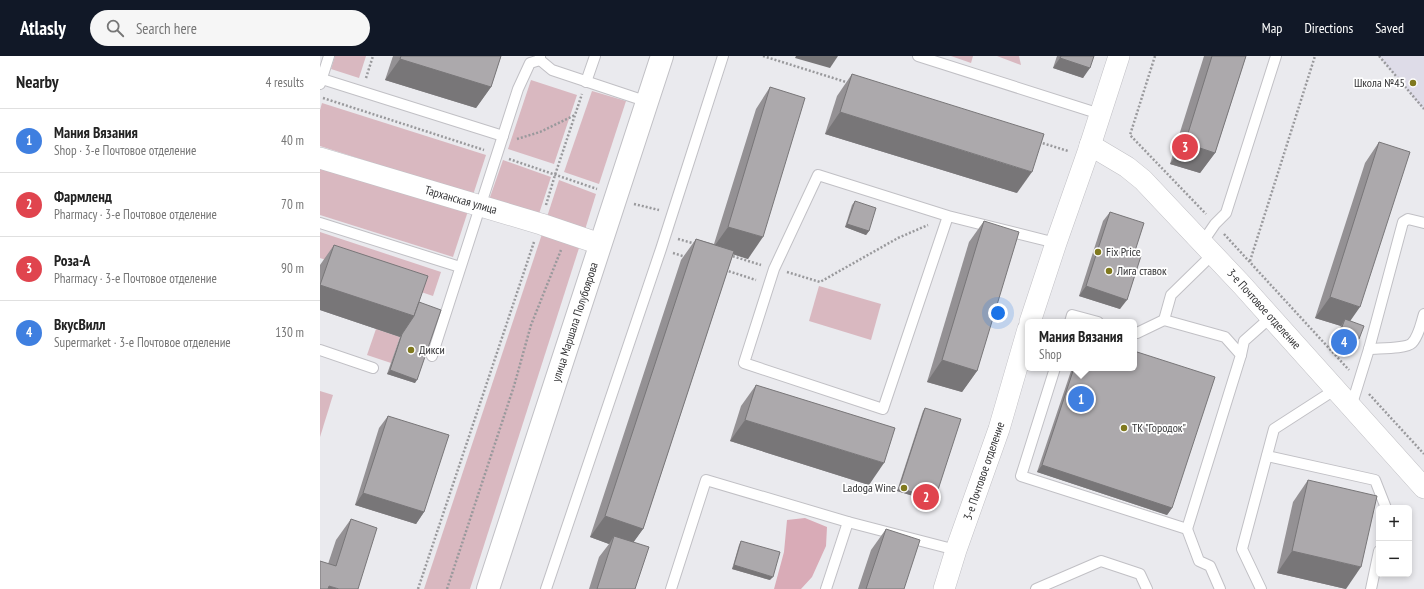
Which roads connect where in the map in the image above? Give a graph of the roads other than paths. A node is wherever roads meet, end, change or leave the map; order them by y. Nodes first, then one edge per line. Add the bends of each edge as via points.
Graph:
1 (329, 56) edge
2 (595, 56) edge
3 (662, 56) edge
4 (723, 56) edge
5 (918, 56) edge
6 (1119, 56) edge
7 (1276, 56) edge
8 (540, 58) edge
9 (321, 82) edge
10 (586, 82) junction
11 (648, 102) junction
12 (1100, 114) junction
13 (503, 136) junction
14 (1089, 149) junction
15 (320, 158) edge
16 (479, 205) junction
17 (948, 216) junction
18 (320, 223) edge
19 (1424, 223) edge
20 (1056, 243) junction
21 (600, 244) junction
22 (1208, 248) junction
23 (460, 267) junction
24 (1424, 314) edge
25 (1271, 317) junction
26 (1031, 319) edge
27 (1071, 319) edge
28 (1087, 319) edge
29 (1164, 320) junction
30 (1137, 333) edge
31 (1025, 339) edge
32 (1369, 349) junction
33 (320, 350) edge
34 (1241, 355) junction
35 (432, 356) dead end
36 (373, 368) dead end
37 (1054, 371) edge
38 (1336, 389) junction
39 (1351, 407) junction
40 (1267, 456) junction
41 (1424, 488) edge
42 (1385, 505) edge
43 (848, 522) junction
44 (1187, 529) junction
45 (956, 550) junction
46 (1376, 565) edge
47 (488, 589) edge
48 (546, 589) edge
49 (670, 589) edge
50 (826, 589) edge
51 (944, 589) edge
52 (1036, 589) edge
53 (1147, 589) edge
54 (1220, 589) edge
55 (1261, 589) edge
56 (1371, 589) edge

1 - 9 lane
2 - 10 lane
3 - 11 street, улица Маршала Полубоярова
4 - 48 lane via 666,235
5 - 12 lane
6 - 12 street
7 - 22 lane via 1226,213 1215,224
8 - 10 lane via 552,70
8 - 13 lane via 530,63 518,89
9 - 13 lane via 362,92
10 - 11 lane
11 - 21 street, улица Маршала Полубоярова
12 - 14 street
13 - 16 lane
14 - 20 street
14 - 22 street, 3-е Почтовое отделение via 1127,167 1143,180
15 - 16 street, Тарханская улица
16 - 21 street, Тарханская улица
16 - 23 lane
17 - 17 lane via 883,409 744,363 774,269 818,174
17 - 20 lane
18 - 23 lane
19 - 32 lane via 1408,219 1403,222
20 - 26 street
21 - 47 street, улица Маршала Полубоярова
22 - 25 street, 3-е Почтовое отделение
22 - 29 lane via 1171,295
23 - 35 lane
24 - 32 lane via 1412,343 1405,347
25 - 34 lane via 1244,341
25 - 38 street, 3-е Почтовое отделение
27 - 28 lane via 1072,315
29 - 30 lane
29 - 34 lane via 1225,337
31 - 45 street, 3-е Почтовое отделение via 999,429
32 - 39 lane
33 - 36 lane
34 - 44 lane
37 - 44 lane via 1021,476
38 - 39 street, 3-е Почтовое отделение
38 - 40 lane via 1274,429
39 - 41 street, 3-е Почтовое отделение
40 - 42 lane via 1375,480
40 - 55 lane via 1242,549
43 - 45 lane
43 - 49 lane via 706,480
43 - 50 lane
44 - 54 lane via 1198,560 1210,566
45 - 51 street, 3-е Почтовое отделение
46 - 56 lane
52 - 53 lane via 1101,560 1140,574

